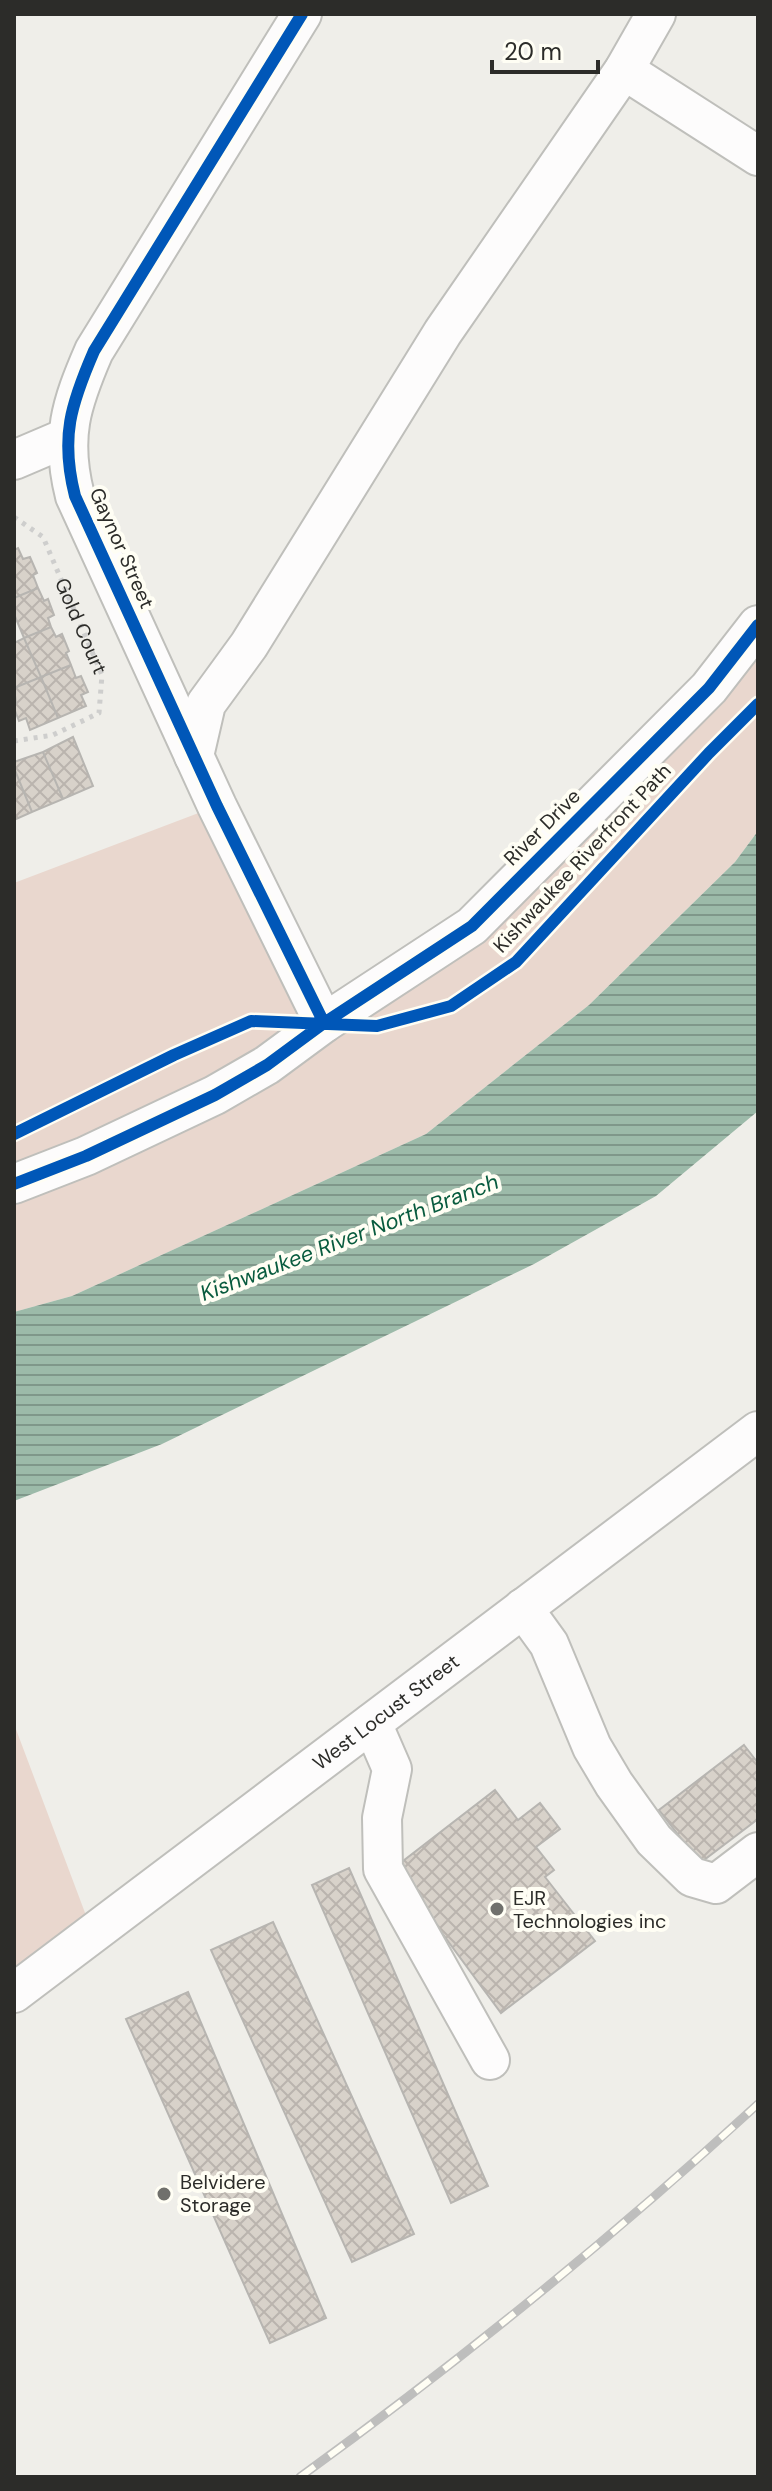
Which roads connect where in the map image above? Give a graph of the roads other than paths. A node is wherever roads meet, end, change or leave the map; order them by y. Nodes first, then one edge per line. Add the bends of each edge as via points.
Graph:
1 (302, 14) edge
2 (656, 14) edge
3 (624, 70) junction
4 (758, 156) edge
5 (68, 437) junction
6 (14, 460) edge
7 (758, 625) edge
8 (194, 756) junction
9 (324, 1023) junction
10 (14, 1184) edge
11 (758, 1431) edge
12 (523, 1608) junction
13 (372, 1723) junction
14 (758, 1852) edge
15 (14, 1993) edge
16 (490, 2060) dead end

1 - 5 street, Gaynor Street via 94,351 75,395
2 - 3 street
3 - 4 street
3 - 8 street via 443,332 249,645 206,704
5 - 6 street
5 - 8 street, Gaynor Street via 75,496
7 - 9 street, River Drive via 709,688 472,926
8 - 9 street, Gaynor Street
9 - 10 street, River Drive via 215,1095
11 - 12 street, West Locust Street
12 - 13 street, West Locust Street
12 - 14 street via 549,1644 592,1747 654,1840 692,1877 716,1884
13 - 15 street, West Locust Street
13 - 16 street via 392,1769 382,1818 383,1869

